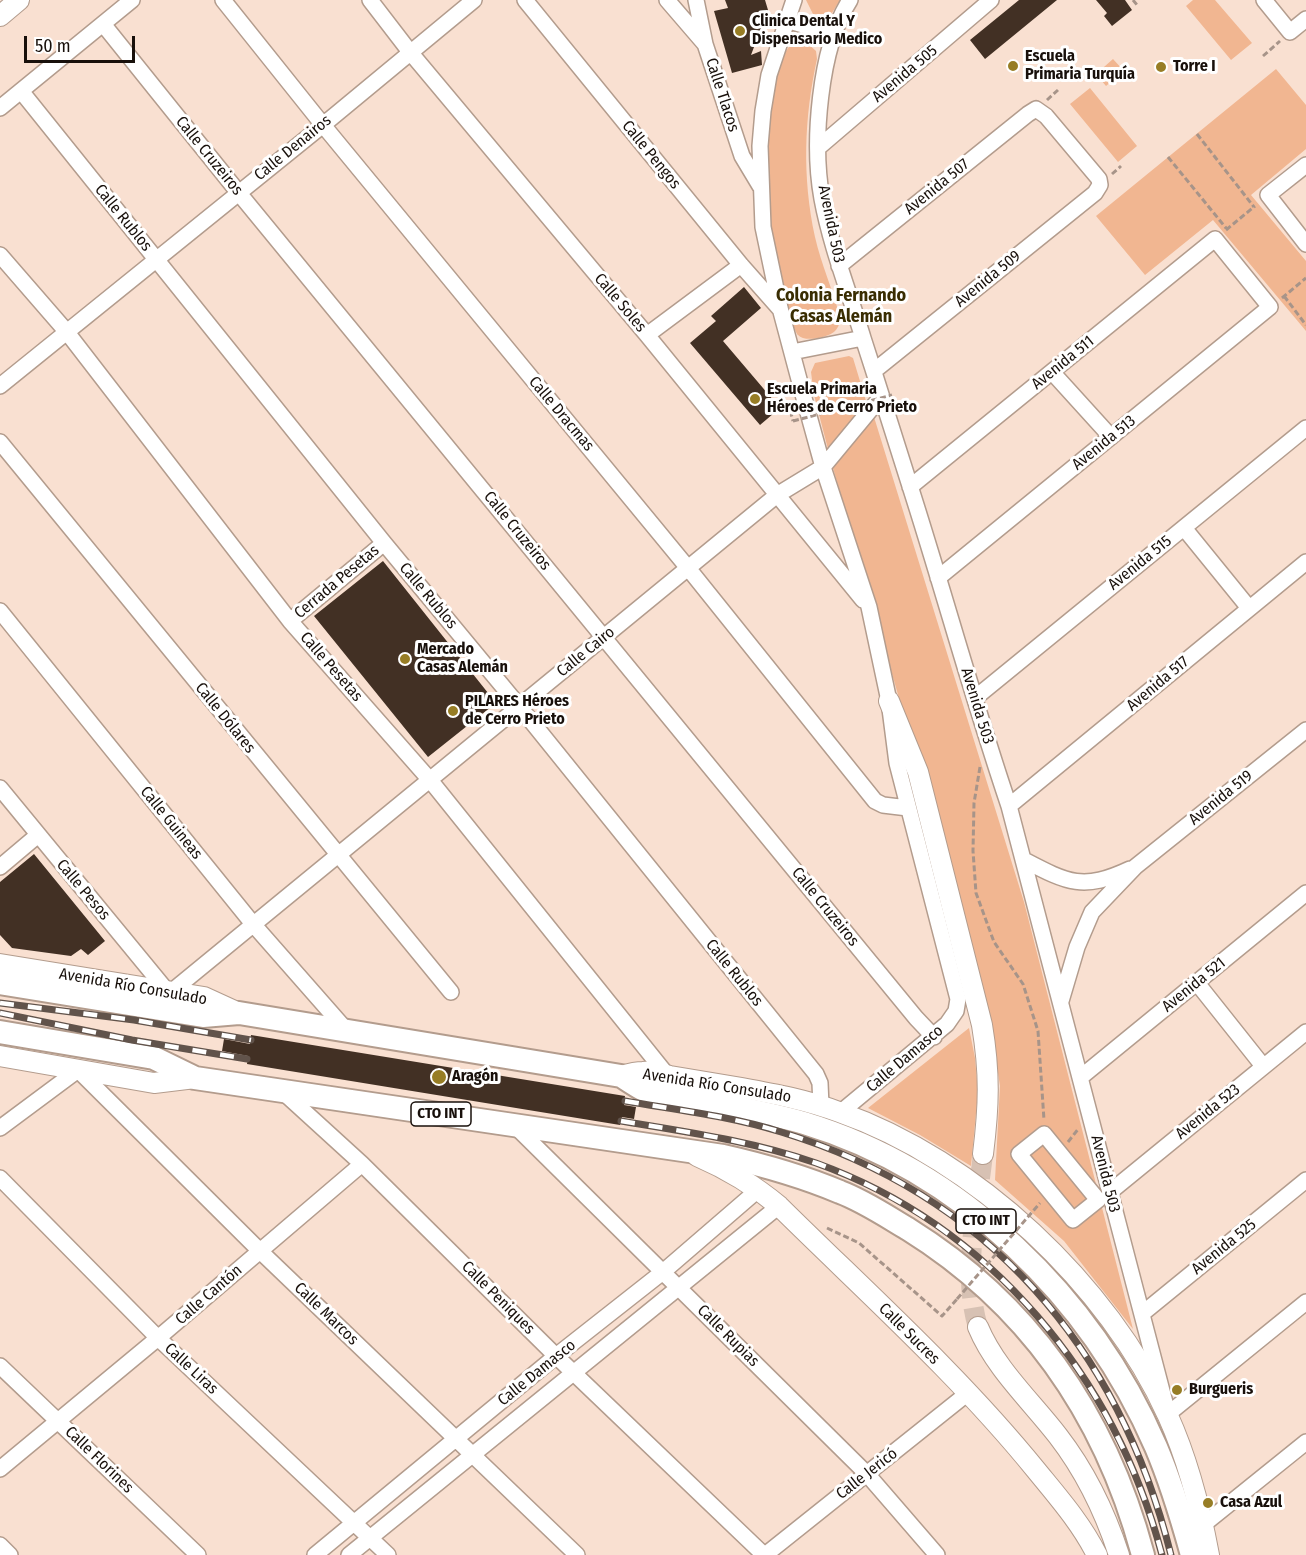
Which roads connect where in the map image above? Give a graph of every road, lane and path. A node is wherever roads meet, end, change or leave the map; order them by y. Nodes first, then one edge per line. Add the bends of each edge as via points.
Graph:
1 (19, 0) edge
2 (132, 0) edge
3 (223, 0) edge
4 (370, 0) edge
5 (474, 0) edge
6 (525, 0) edge
7 (667, 0) edge
8 (696, 0) edge
9 (794, 0) edge
10 (850, 0) edge
11 (991, 0) edge
12 (1133, 0) edge
13 (1264, 0) edge
14 (1137, 5) dead end
15 (0, 16) edge
16 (1306, 19) edge
17 (786, 20) junction
18 (103, 24) junction
19 (1290, 32) junction
20 (834, 34) junction
21 (705, 44) junction
22 (410, 52) junction
23 (1263, 56) dead end
24 (21, 91) junction
25 (0, 108) edge
26 (323, 125) junction
27 (1197, 134) dead end
28 (819, 147) junction
29 (1168, 157) dead end
30 (1306, 165) edge
31 (1100, 185) joint
32 (760, 186) junction
33 (238, 192) junction
34 (1269, 195) junction
35 (1254, 207) junction
36 (1227, 229) junction
37 (1215, 239) junction
38 (1306, 244) edge
39 (0, 255) edge
40 (157, 260) junction
41 (741, 265) junction
42 (839, 266) junction
43 (1306, 278) edge
44 (1284, 296) junction
45 (1270, 307) junction
46 (780, 308) junction
47 (1306, 325) edge
48 (66, 331) junction
49 (647, 334) junction
50 (863, 338) junction
51 (792, 352) junction
52 (874, 371) junction
53 (1052, 372) junction
54 (0, 386) edge
55 (887, 396) junction
56 (788, 402) dead end
57 (1306, 428) edge
58 (1111, 437) junction
59 (0, 442) edge
60 (823, 467) junction
61 (910, 487) junction
62 (777, 495) junction
63 (1184, 528) junction
64 (384, 543) junction
65 (1306, 562) edge
66 (688, 568) junction
67 (938, 578) junction
68 (869, 607) junction
69 (1249, 609) junction
70 (0, 611) edge
71 (290, 621) junction
72 (604, 637) junction
73 (975, 698) junction
74 (889, 701) junction
75 (519, 706) junction
76 (1306, 730) edge
77 (988, 743) junction
78 (430, 780) junction
79 (0, 788) edge
80 (1009, 806) junction
81 (908, 808) junction
82 (38, 835) junction
83 (336, 855) junction
84 (1024, 860) junction
85 (0, 867) edge
86 (1135, 867) junction
87 (1306, 894) edge
88 (253, 924) junction
89 (2, 967) edge
90 (1197, 983) junction
91 (169, 992) junction
92 (451, 992) dead end
93 (1061, 1001) junction
94 (239, 1013) junction
95 (347, 1031) junction
96 (0, 1032) edge
97 (1306, 1032) edge
98 (934, 1037) junction
99 (0, 1056) edge
100 (1263, 1066) junction
101 (78, 1070) junction
102 (668, 1075) junction
103 (621, 1076) junction
104 (1081, 1077) junction
105 (195, 1078) junction
106 (283, 1092) junction
107 (821, 1106) junction
108 (841, 1112) junction
109 (1090, 1114) junction
110 (513, 1124) junction
111 (0, 1128) edge
112 (1044, 1134) junction
113 (687, 1151) junction
114 (1060, 1153) junction
115 (983, 1154) tunnel mouth
116 (362, 1164) junction
117 (0, 1178) edge
118 (1306, 1180) edge
119 (759, 1189) junction
120 (1110, 1192) junction
121 (1041, 1203) dead end
122 (779, 1206) junction
123 (819, 1224) dead end
124 (260, 1251) junction
125 (664, 1271) junction
126 (680, 1288) junction
127 (1306, 1302) edge
128 (1143, 1313) junction
129 (978, 1327) tunnel mouth
130 (158, 1338) junction
131 (556, 1356) junction
132 (0, 1366) edge
133 (574, 1372) junction
134 (968, 1393) junction
135 (1168, 1414) junction
136 (58, 1421) junction
137 (457, 1439) junction
138 (1306, 1442) edge
139 (473, 1454) junction
140 (0, 1469) edge
141 (867, 1474) junction
142 (354, 1523) junction
143 (1203, 1525) junction
144 (370, 1538) junction
145 (0, 1545) edge
146 (10, 1555) edge
147 (198, 1555) edge
148 (315, 1555) edge
149 (349, 1555) edge
150 (388, 1555) edge
151 (577, 1555) edge
152 (765, 1555) edge
153 (937, 1555) edge
154 (1096, 1555) edge
155 (1119, 1555) edge
156 (1143, 1555) edge
157 (1192, 1555) edge
158 (1209, 1555) edge

1 - 15 main road
2 - 18 street
3 - 26 street, Calle Dracmas
4 - 22 street, Calle Soles
5 - 22 street, Calle Denairos
6 - 41 street, Calle Pengos
7 - 21 street
8 - 21 street, Calle Tlacos
9 - 17 street
10 - 20 street, Avenida 503
11 - 28 street, Avenida 505
12 - 14 path
13 - 19 street
16 - 19 street
17 - 20 street
17 - 32 street via 769,75 763,111
18 - 24 street
18 - 33 street, Calle Cruzeiros
19 - 23 path
20 - 28 street, Avenida 503 via 820,92
21 - 32 street, Calle Tlacos via 742,156
22 - 26 street, Calle Denairos
22 - 49 street, Calle Soles
24 - 25 street
24 - 40 street, Calle Rublos
26 - 33 street, Calle Denairos
26 - 66 street, Calle Dracmas
27 - 35 path
28 - 42 street, Avenida 503 via 822,198
29 - 36 path
30 - 34 street
31 - 42 street, Avenida 507 via 1082,158 1036,109
31 - 52 street, Avenida 509
32 - 46 street via 763,227
33 - 40 street, Calle Denairos
33 - 72 street, Calle Cruzeiros
34 - 35 path
34 - 38 street
35 - 36 path
36 - 37 path
37 - 45 street
37 - 53 street, Avenida 511
39 - 48 street, Calle Pesetas
40 - 48 street, Calle Denairos
40 - 64 street, Calle Rublos
41 - 46 street, Calle Pengos
41 - 49 street
42 - 50 street, Avenida 503
43 - 44 path
44 - 45 path
44 - 47 path
45 - 58 street, Avenida 513
46 - 51 street
48 - 54 street, Calle Denairos
48 - 71 street, Calle Pesetas
49 - 62 street, Calle Soles
50 - 51 street
50 - 52 street, Avenida 503
51 - 60 street
52 - 55 street, Avenida 503
53 - 58 street
53 - 61 street, Avenida 511
55 - 56 path, bridge via 793,422
55 - 60 street, Calle Cairo
55 - 61 street, Avenida 503
57 - 63 street, Avenida 515
58 - 67 street, Avenida 513
59 - 83 street, Calle Dólares
60 - 62 street, Calle Cairo
60 - 68 street
61 - 67 street, Avenida 503
62 - 66 street, Calle Cairo
62 - 68 street, Calle Soles
63 - 69 street
63 - 73 street, Avenida 515
64 - 71 street, Cerrada Pesetas
64 - 75 street, Calle Rublos
65 - 69 street, Avenida 517
66 - 72 street, Calle Cairo
66 - 81 street, Calle Dracmas via 875,801 883,806
67 - 73 street, Avenida 503
68 - 74 street
69 - 80 street, Avenida 517
70 - 88 street, Calle Guineas
71 - 78 street, Calle Pesetas
72 - 75 street, Calle Cairo
72 - 98 street, Calle Cruzeiros
73 - 77 street, Avenida 503
74 - 81 street
74 - 115 main road via 918,772 982,1025 989,1086
75 - 78 street, Calle Cairo
75 - 107 street, Calle Rublos via 816,1074
76 - 86 street, Avenida 519
77 - 80 street, Avenida 503
77 - 112 path via 980,762 974,803 976,893 994,942 1023,984 1038,1031
78 - 83 street, Calle Cairo
78 - 102 street, Calle Pesetas
79 - 82 street, Calle Pesos
80 - 84 street, Avenida 503
81 - 98 street, Calle Damasco via 958,999 956,1011
82 - 85 street
82 - 91 street, Calle Pesos
83 - 88 street, Calle Cairo
83 - 92 street, Calle Dólares
84 - 86 street, Avenida 519 via 1056,877 1087,884 1102,882
84 - 93 street, Avenida 503
86 - 93 street, Avenida 519 via 1092,912
87 - 90 street, Avenida 521
88 - 91 street, Calle Cairo
88 - 95 street, Calle Guineas
89 - 91 main road, Avenida Río Consulado / CTO INT
89 - 94 highway, CTO INT via 203,1016
90 - 100 street
90 - 104 street, Avenida 521
91 - 94 main road, Avenida Río Consulado / CTO INT via 204,997
93 - 104 street, Avenida 503
94 - 95 highway, Avenida Río Consulado / CTO INT
95 - 103 highway, Avenida Río Consulado / CTO INT
96 - 105 highway, CTO INT via 154,1059
97 - 100 street, Avenida 523
98 - 108 street, Calle Damasco
99 - 101 main road, CTO INT
100 - 120 street, Avenida 523
101 - 105 main road, CTO INT via 153,1083
101 - 111 street
101 - 124 street, Calle Marcos
102 - 103 main road, Avenida Río Consulado / CTO INT via 645,1071
102 - 107 main road, Avenida Río Consulado / CTO INT
103 - 157 highway, CTO INT via 644,1090 769,1114 852,1141 931,1182 1005,1237 1075,1311 1131,1396 1157,1449
104 - 109 street, Avenida 503
105 - 106 highway, CTO INT
106 - 110 highway, CTO INT
106 - 116 street, Calle Peniques
107 - 108 main road, Avenida Río Consulado / CTO INT
108 - 135 main road, Avenida Río Consulado / CTO INT via 942,1164 1017,1218 1110,1319
109 - 114 path
109 - 120 street, Avenida 503
110 - 113 highway, CTO INT
110 - 125 street, Calle Rupias
112 - 114 street
112 - 114 street via 1019,1154 1073,1220 1098,1200
113 - 119 main road, Calle Sucres / CTO INT
113 - 156 highway, CTO INT via 764,1165 842,1192 914,1233 988,1287 1041,1347 1088,1416 1108,1455
116 - 124 street, Calle Cantón
116 - 131 street, Calle Peniques
117 - 130 street, Calle Liras
118 - 128 street, Avenida 525
119 - 122 main road, Calle Sucres / CTO INT
119 - 125 street, Calle Damasco
120 - 128 street, Avenida 503
121 - 123 path, bridge via 942,1316 859,1243
122 - 126 street, Calle Damasco
122 - 134 main road, Calle Sucres / CTO INT
124 - 130 street, Calle Cantón
124 - 137 street, Calle Marcos
125 - 126 street, Calle Rupias
125 - 131 street, Calle Damasco
126 - 133 street, Calle Damasco
126 - 141 street, Calle Rupias
127 - 135 street
128 - 135 street, Avenida 503
129 - 155 main road via 995,1358 1058,1436 1086,1478
130 - 136 street, Calle Cantón
130 - 142 street, Calle Liras
131 - 133 street, Calle Peniques
131 - 137 street, Calle Damasco
132 - 136 street, Calle Florines
133 - 139 street, Calle Damasco
133 - 152 street, Calle Peniques
134 - 141 street, Calle Jericó
134 - 154 main road, Calle Sucres / CTO INT via 1006,1433 1075,1519
135 - 143 main road, Avenida Río Consulado / CTO INT via 1192,1479
136 - 140 street, Calle Cantón
136 - 147 street, Calle Florines
137 - 139 street, Calle Marcos
137 - 142 street, Calle Damasco
138 - 143 street
139 - 144 street, Calle Damasco
139 - 151 street, Calle Marcos
141 - 152 street, Calle Jericó
141 - 153 street, Calle Rupias
142 - 144 street, Calle Liras
142 - 148 street, Calle Damasco
143 - 158 main road, Avenida Río Consulado / CTO INT
144 - 149 street, Calle Damasco
144 - 150 street, Calle Liras
145 - 146 street

